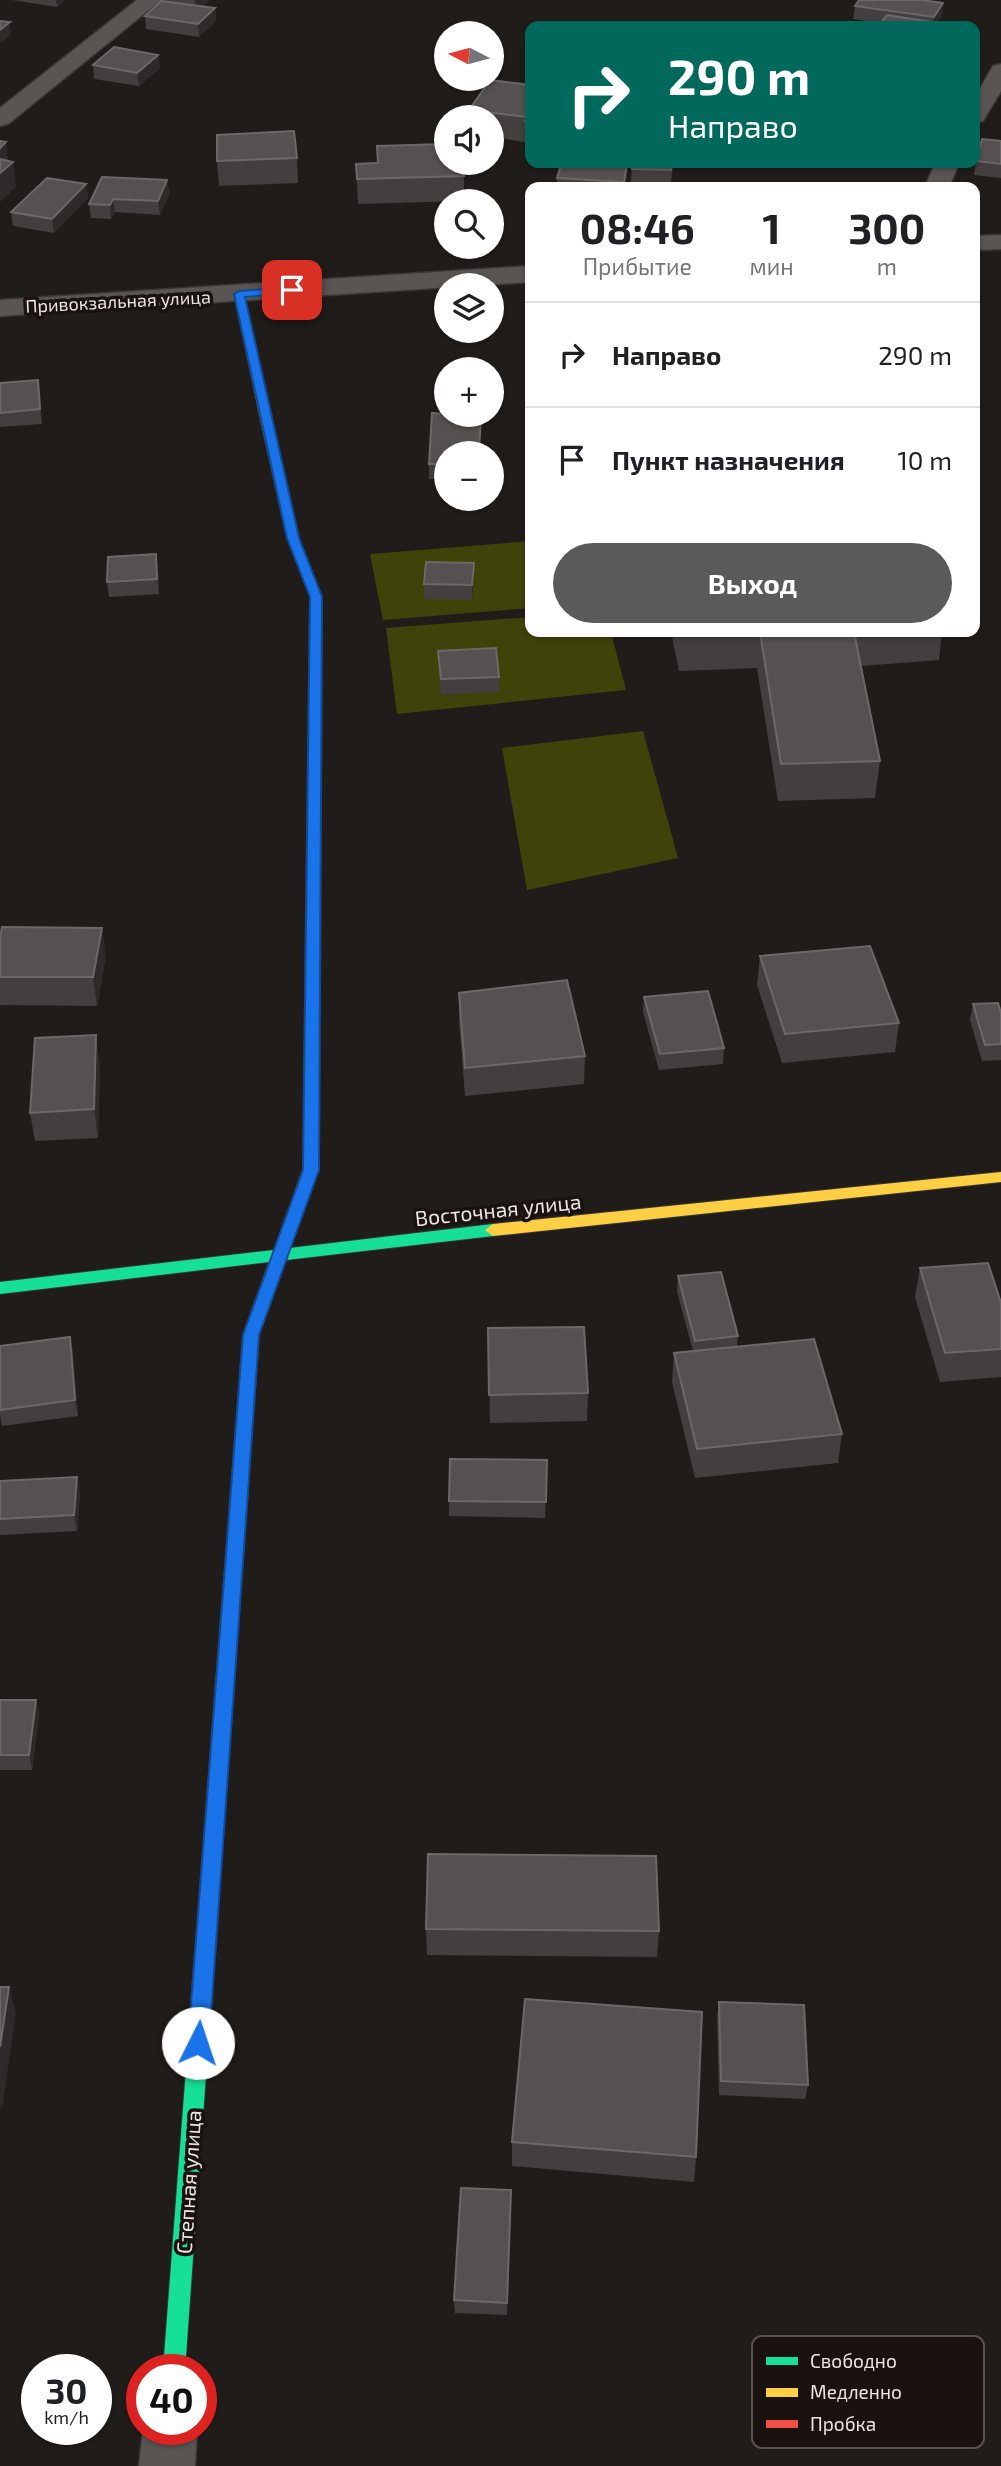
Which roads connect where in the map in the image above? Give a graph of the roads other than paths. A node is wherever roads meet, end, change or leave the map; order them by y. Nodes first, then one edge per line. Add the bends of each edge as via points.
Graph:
1 (150, 0) edge
2 (1001, 71) edge
3 (980, 107) edge
4 (0, 119) edge
5 (1001, 242) edge
6 (980, 243) edge
7 (525, 274) edge
8 (239, 294) junction
9 (0, 308) edge
10 (1001, 1177) edge
11 (279, 1257) junction
12 (0, 1288) edge
13 (175, 2354) edge
14 (169, 2445) edge
15 (167, 2466) edge

1 - 4 street
2 - 3 street
5 - 6 street
7 - 8 street, Привокзальная улица
8 - 9 street, Привокзальная улица
8 - 11 street, Степная улица via 293,538 316,597 311,1170
10 - 11 street, Восточная улица via 370,1243
11 - 12 street, Восточная улица
11 - 13 street, Степная улица via 251,1335
14 - 15 street

